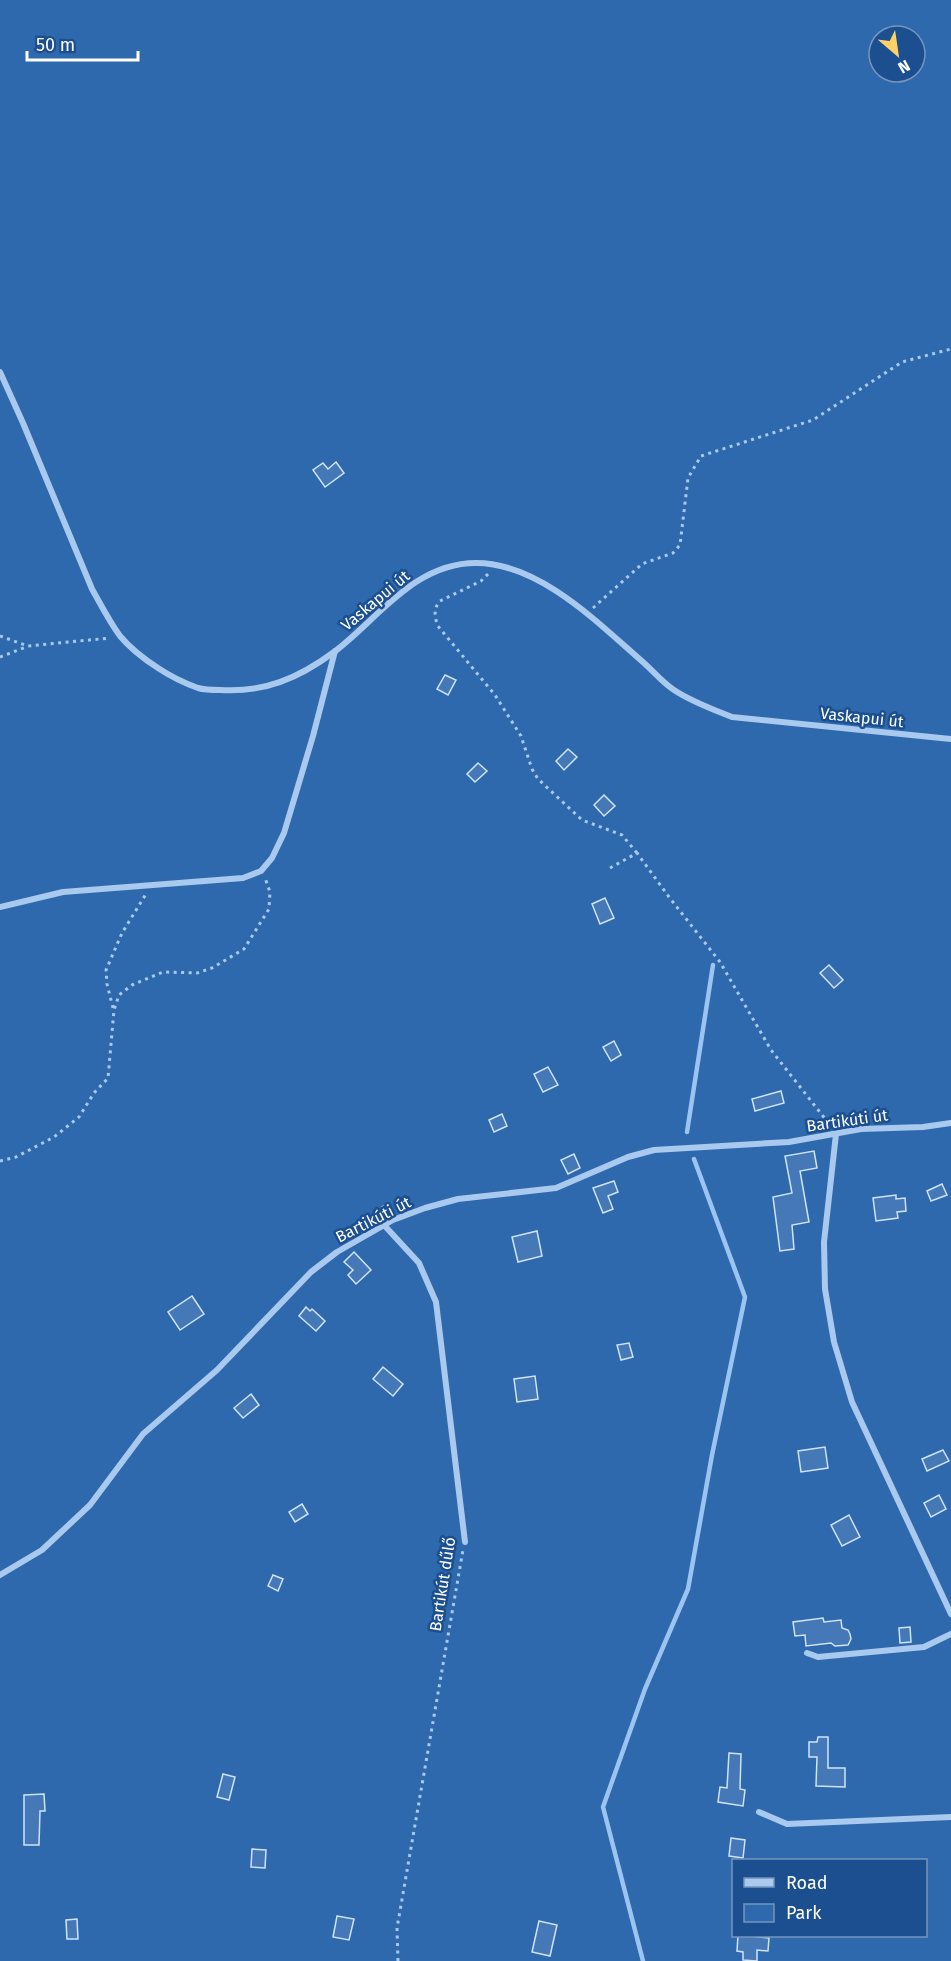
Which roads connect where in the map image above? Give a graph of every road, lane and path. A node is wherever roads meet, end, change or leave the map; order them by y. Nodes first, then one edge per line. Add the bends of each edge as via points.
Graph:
1 (951, 349) edge
2 (0, 372) edge
3 (495, 566) junction
4 (588, 614) junction
5 (0, 636) edge
6 (121, 637) junction
7 (28, 646) junction
8 (335, 651) junction
9 (0, 657) edge
10 (951, 739) edge
11 (637, 853) junction
12 (610, 868) dead end
13 (261, 871) junction
14 (149, 887) junction
15 (0, 907) edge
16 (114, 1010) junction
17 (951, 1123) edge
18 (836, 1134) junction
19 (0, 1161) edge
20 (384, 1225) junction
21 (465, 1542) joint
22 (0, 1575) edge
23 (951, 1614) edge
24 (951, 1634) edge
25 (807, 1653) dead end
26 (759, 1812) dead end
27 (951, 1817) edge
28 (398, 1961) edge

1 - 4 path via 902,362 813,420 701,456 688,478 680,545 673,553 642,564
2 - 6 street, Vaskapui út via 92,589
3 - 4 street, Vaskapui út via 527,574
3 - 8 street, Vaskapui út via 476,563 449,567 425,577 407,587
3 - 11 path via 481,581 440,601 436,606 437,625 495,695 521,736 538,778 582,820 622,836
4 - 10 street, Vaskapui út via 673,689 732,717
5 - 7 path
6 - 7 path
6 - 8 street, Vaskapui út via 144,659 200,689 240,691 279,684
7 - 9 path
8 - 13 street via 284,833
11 - 12 path
11 - 18 path via 720,962 771,1050
13 - 14 street via 243,878
13 - 16 path via 270,892 269,909 244,949 197,973 163,972 132,985 119,995
14 - 15 street via 63,892
14 - 16 path via 106,970
16 - 19 path via 108,1078 79,1117 54,1137
17 - 18 street, Bartikúti út
18 - 20 street, Bartikúti út via 789,1142 642,1152 556,1188 458,1199
18 - 23 street via 824,1242 825,1289 834,1342 852,1402
20 - 21 street, Bartikút dűlő via 419,1263 436,1302
20 - 22 street, Bartikúti út via 311,1272 217,1370 143,1434 90,1505 42,1550
21 - 28 path, Bartikút dűlő via 397,1928
24 - 25 street via 924,1647 818,1657
26 - 27 street via 787,1824

